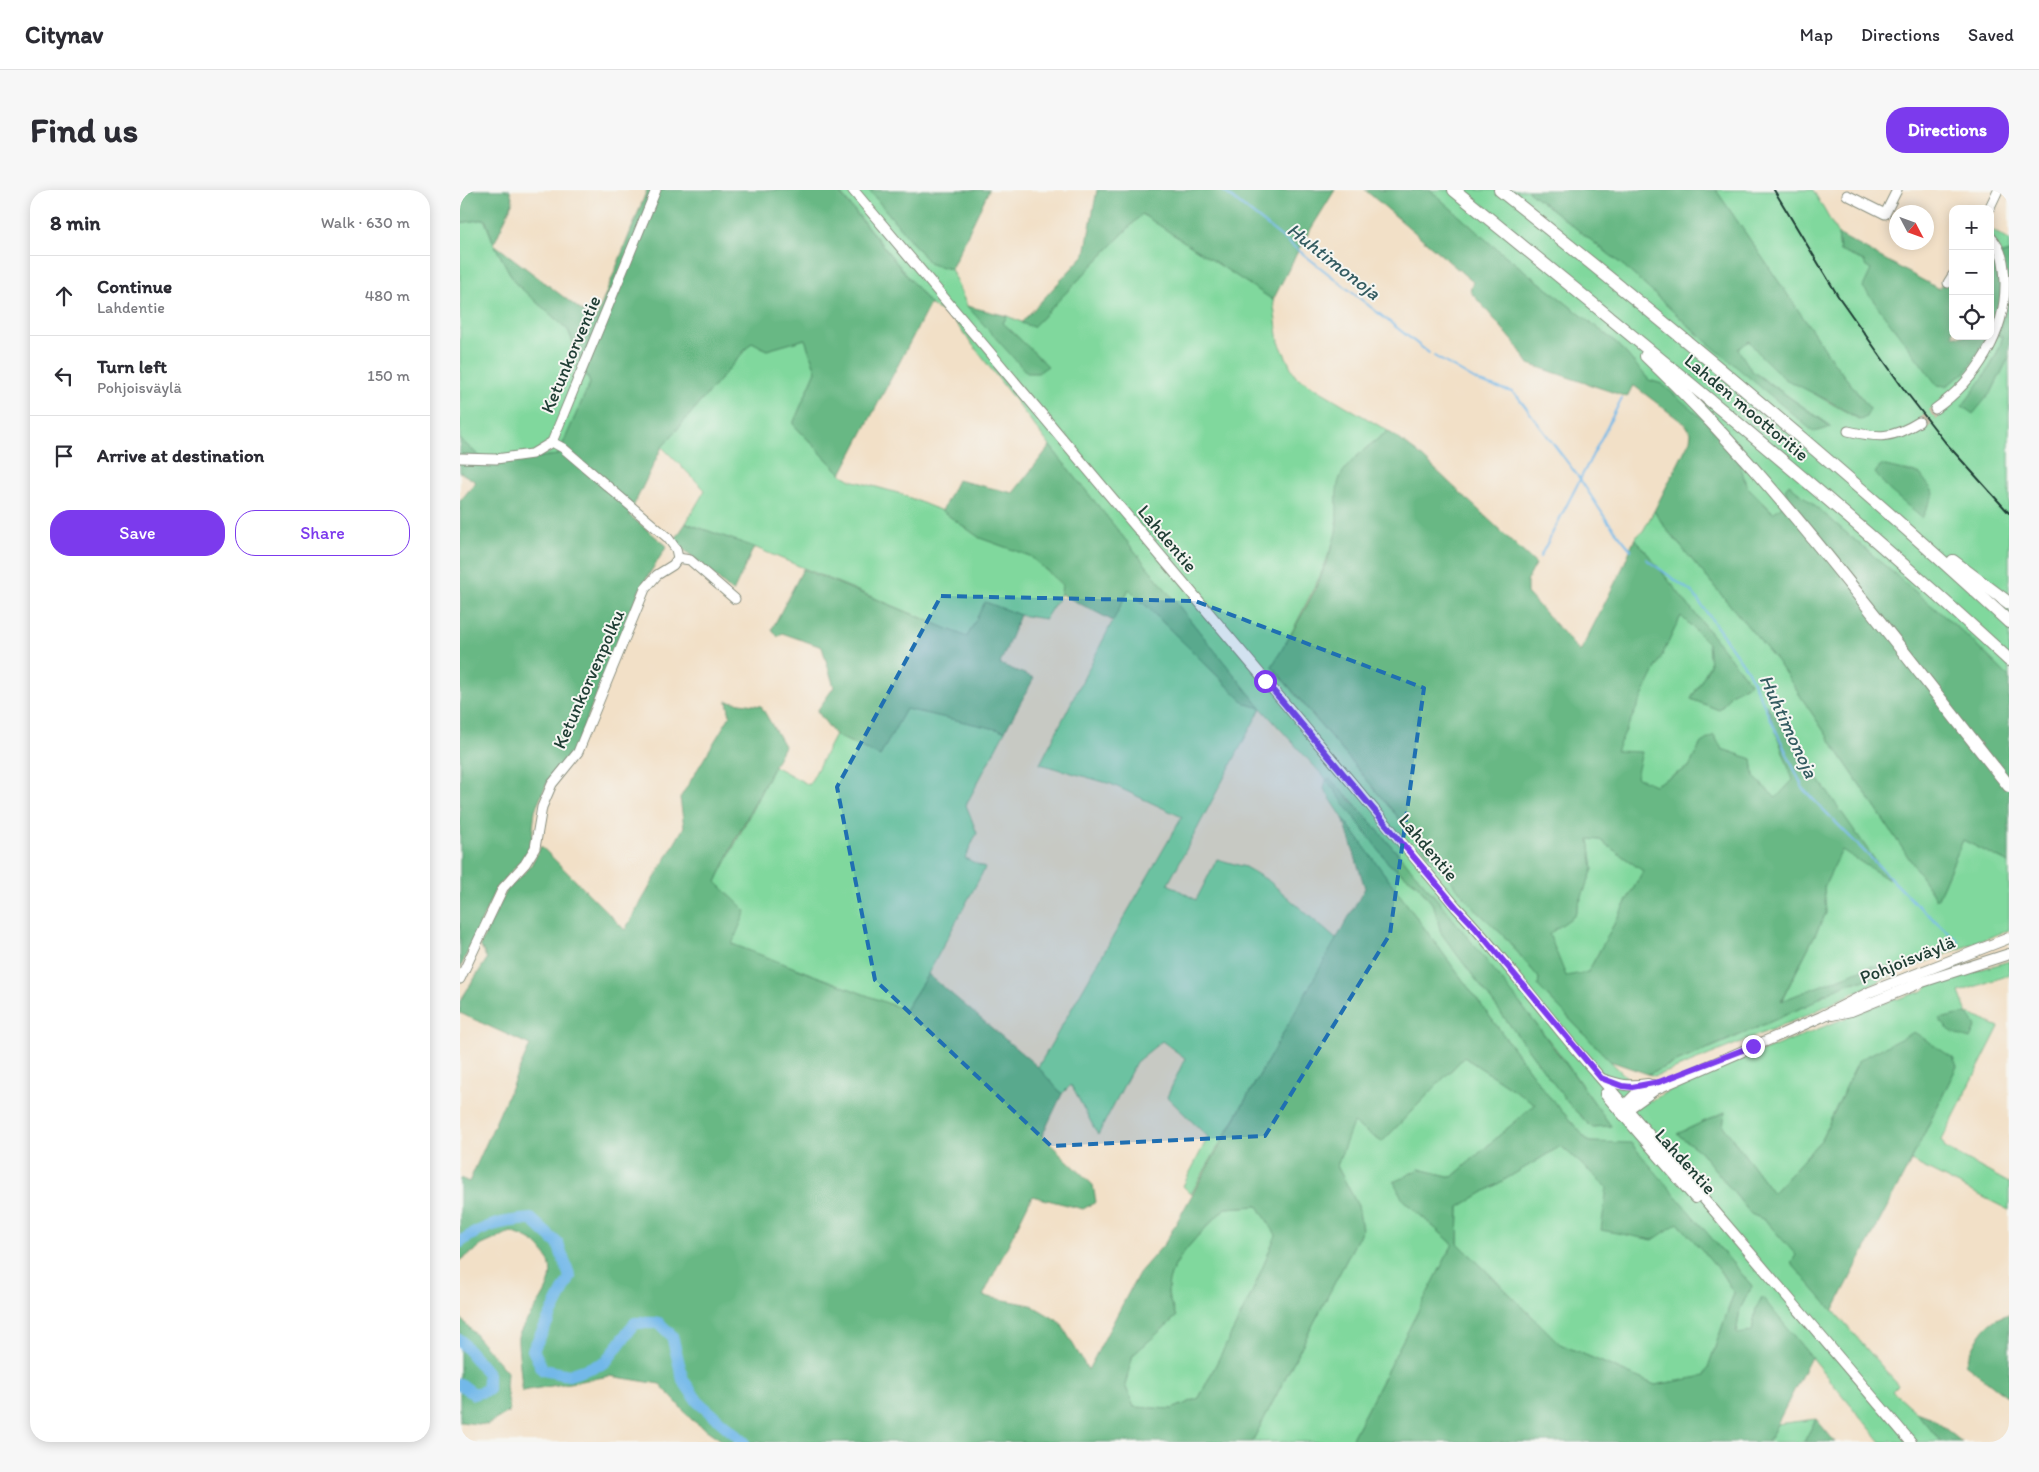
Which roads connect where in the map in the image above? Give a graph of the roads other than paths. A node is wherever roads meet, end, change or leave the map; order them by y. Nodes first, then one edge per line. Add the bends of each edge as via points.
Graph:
1 (656, 190) edge
2 (853, 190) edge
3 (1454, 190) edge
4 (1500, 190) edge
5 (1897, 190) edge
6 (1998, 190) edge
7 (1847, 194) dead end
8 (1991, 205) edge
9 (1994, 240) edge
10 (1587, 299) junction
11 (1935, 409) tunnel mouth
12 (1919, 422) tunnel mouth
13 (1848, 431) dead end
14 (552, 442) junction
15 (460, 458) edge
16 (1870, 497) junction
17 (678, 558) junction
18 (735, 599) dead end
19 (2009, 603) edge
20 (2009, 622) edge
21 (2009, 660) edge
22 (2009, 786) edge
23 (1456, 907) junction
24 (2009, 938) edge
25 (2009, 954) edge
26 (460, 979) edge
27 (1821, 1017) junction
28 (1753, 1046) junction
29 (1601, 1078) junction
30 (1659, 1082) junction
31 (1624, 1109) junction
32 (1911, 1442) edge

1 - 14 street, Ketunkorventie
2 - 23 main road, Lahdentie
3 - 10 highway, Lahden moottoritie
4 - 16 highway, Lahden moottoritie via 1692,346
5 - 7 street via 1885,214
6 - 8 street
9 - 11 street via 2004,260 2005,288 1995,338 1973,374
10 - 21 highway, Lahden moottoritie via 1787,465
10 - 22 highway via 1689,397 1753,467
12 - 13 street via 1902,432 1887,435 1872,436
14 - 15 street, Ketunkorventie via 532,454 496,459
14 - 17 street via 668,538
16 - 19 highway
16 - 20 highway, Lahden moottoritie
17 - 18 street via 690,560
17 - 26 street, Ketunkorvenpolku via 644,589 578,752 552,784 542,808 535,848 503,888
23 - 29 main road, Lahdentie
23 - 31 main road, Lahdentie via 1470,930
24 - 27 main road, Pohjoisväylä via 1885,985
25 - 27 main road, Pohjoisväylä via 1939,976 1850,1011
27 - 28 main road, Pohjoisväylä
28 - 30 main road, Pohjoisväylä
28 - 31 main road, Pohjoisväylä via 1656,1089
29 - 30 main road, Pohjoisväylä via 1632,1087
29 - 31 main road, Lahdentie
30 - 31 main road, Pohjoisväylä via 1637,1093
31 - 32 main road, Lahdentie

